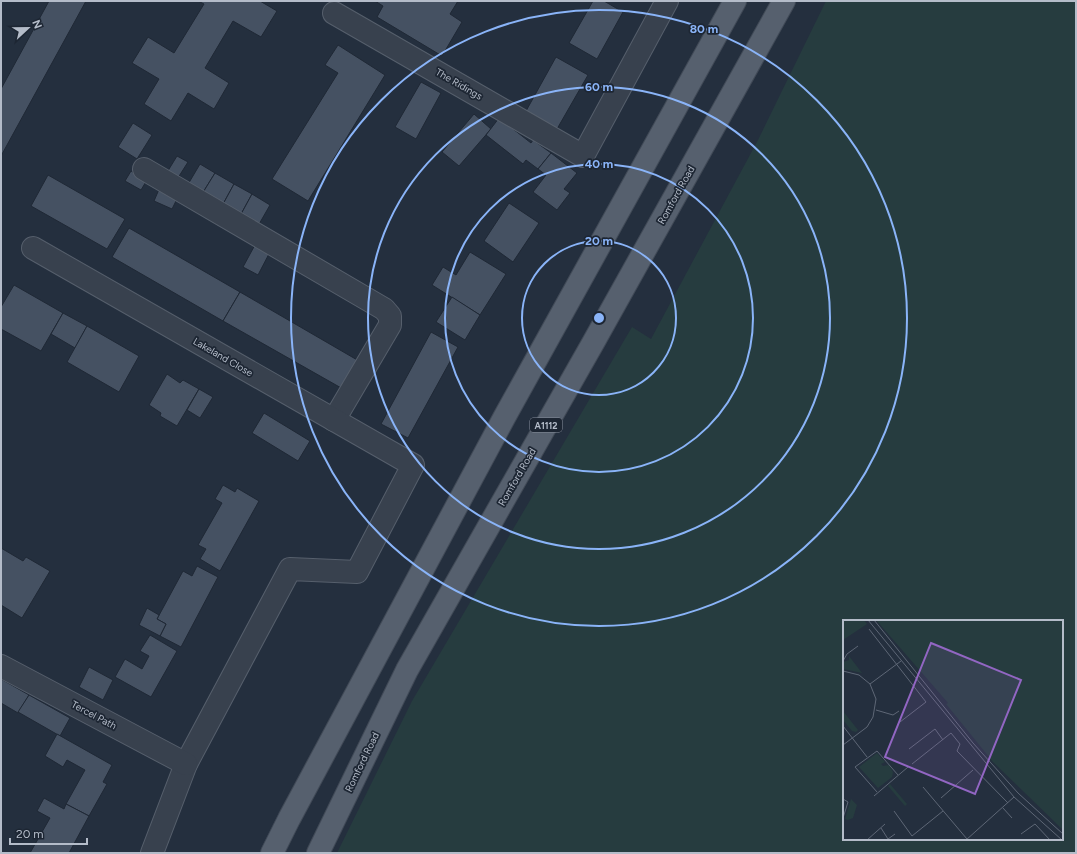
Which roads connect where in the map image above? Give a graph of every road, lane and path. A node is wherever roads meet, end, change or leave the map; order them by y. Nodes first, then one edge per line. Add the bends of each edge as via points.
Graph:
1 (667, 1) edge
2 (735, 1) edge
3 (784, 1) edge
4 (334, 13) dead end
5 (144, 169) dead end
6 (33, 248) dead end
7 (334, 420) junction
8 (1, 666) edge
9 (186, 764) junction
10 (152, 853) edge
11 (272, 853) edge
12 (318, 853) edge

1 - 4 street, The Ridings via 583,156
2 - 11 main road via 505,416
3 - 12 main road, Romford Road / A1112 via 407,670
5 - 7 street via 384,309 390,316 390,325
6 - 7 street, Lakeland Close
7 - 9 street, Lakeland Close via 413,465 358,572 290,569
8 - 9 street, Tercel Path
9 - 10 street

